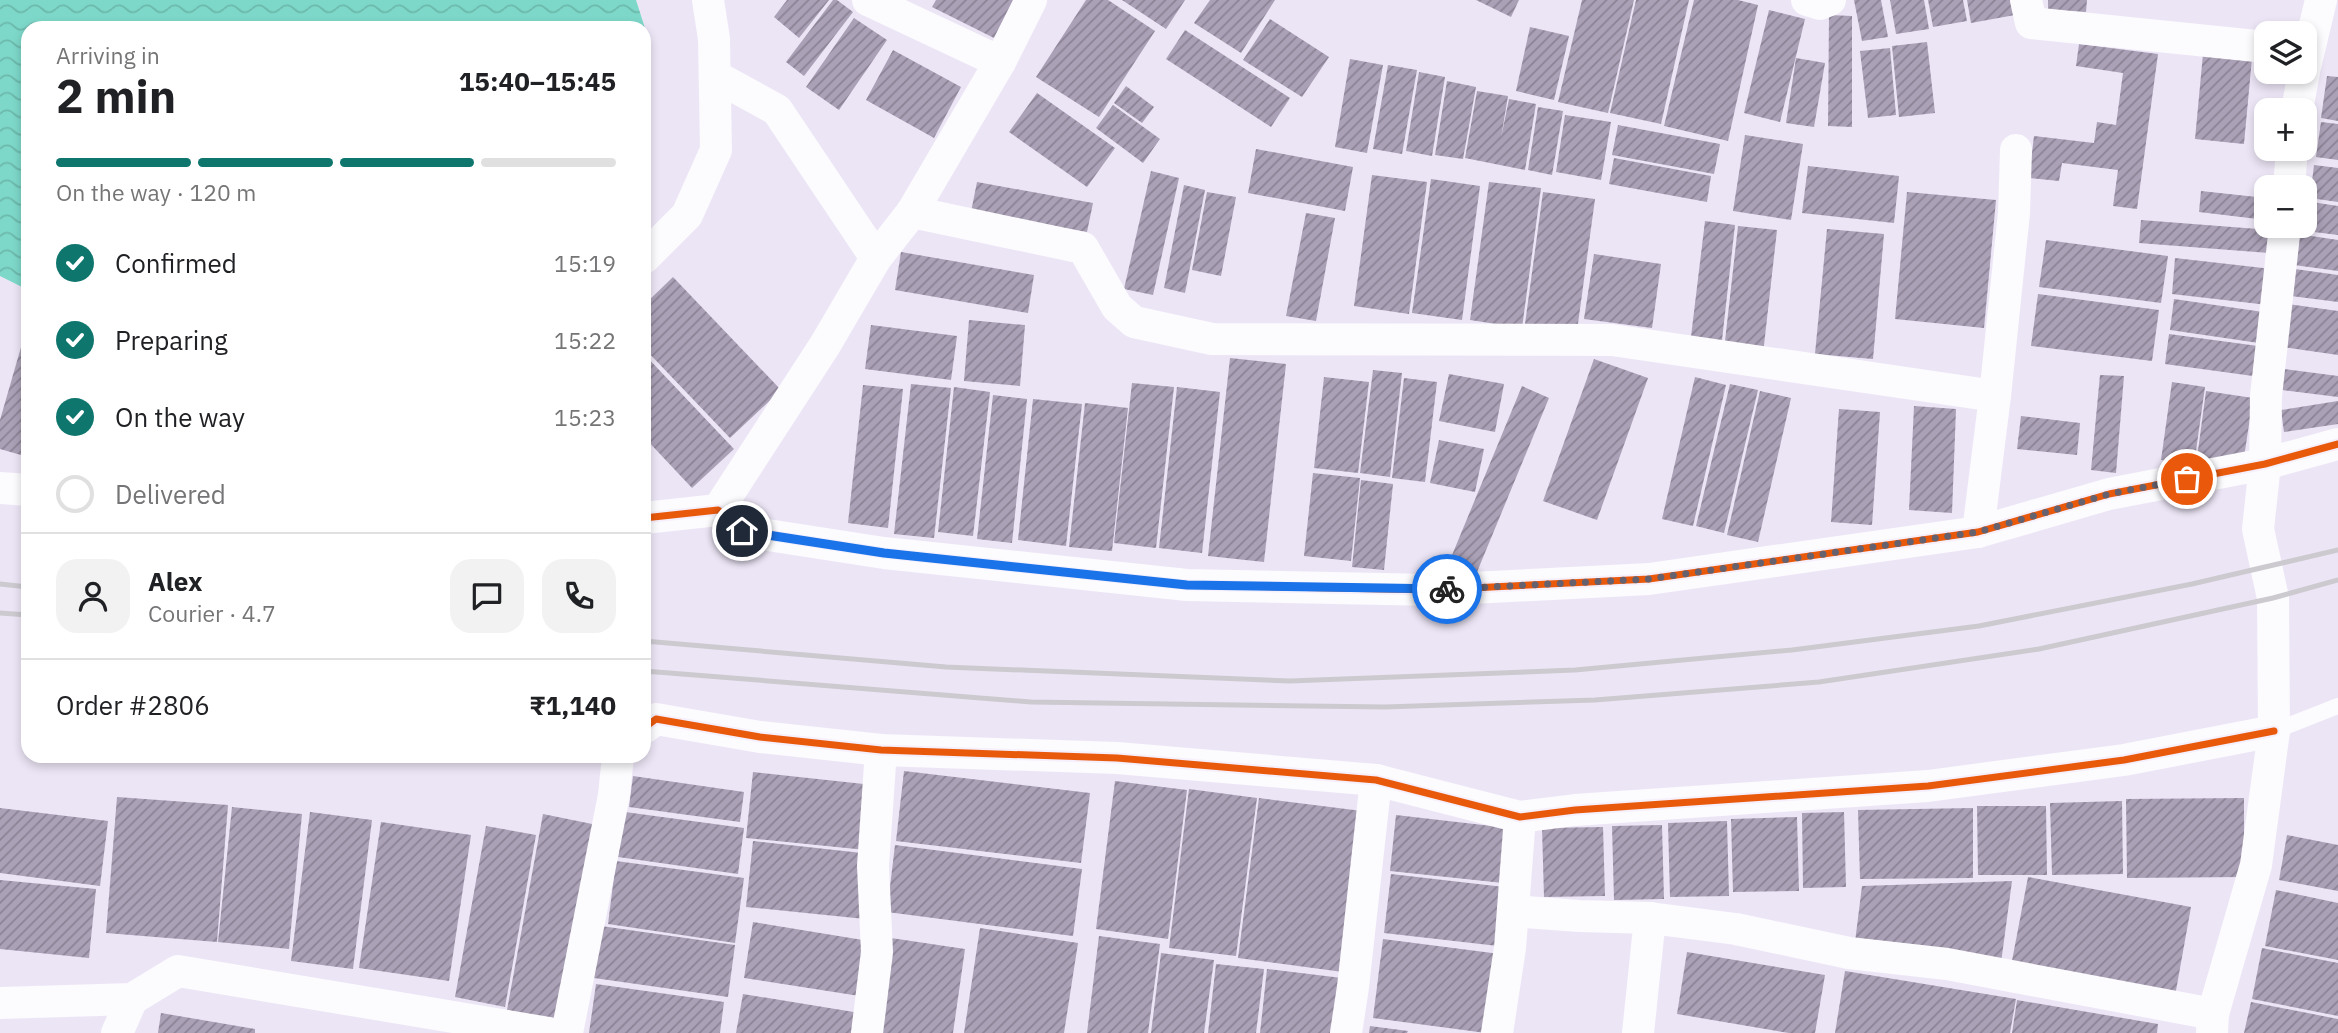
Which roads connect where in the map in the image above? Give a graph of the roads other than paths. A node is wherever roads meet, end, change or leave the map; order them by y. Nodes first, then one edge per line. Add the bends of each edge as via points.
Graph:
1 (708, 0) edge
2 (868, 0) edge
3 (1031, 0) edge
4 (1807, 0) edge
5 (1830, 0) edge
6 (2026, 0) edge
7 (2321, 0) edge
8 (2315, 21) edge
9 (2254, 46) edge
10 (1000, 62) junction
11 (715, 76) junction
12 (2016, 150) dead end
13 (912, 212) junction
14 (2284, 238) edge
15 (651, 251) edge
16 (876, 257) junction
17 (1995, 396) junction
18 (2338, 444) edge
19 (2265, 464) junction
20 (0, 488) edge
21 (21, 490) edge
22 (718, 510) junction
23 (651, 516) edge
24 (1978, 532) junction
25 (2338, 706) edge
26 (651, 722) edge
27 (2274, 731) junction
28 (881, 750) junction
29 (617, 763) edge
30 (1376, 780) junction
31 (1520, 817) junction
32 (1513, 911) junction
33 (1650, 918) junction
34 (132, 999) junction
35 (0, 1003) edge
36 (2213, 1023) edge
37 (117, 1033) edge
38 (549, 1033) edge
39 (567, 1033) edge
40 (867, 1033) edge
41 (1346, 1033) edge
42 (1497, 1033) edge
43 (1638, 1033) edge

1 - 11 street
2 - 10 street
3 - 10 street
4 - 5 street via 1820,5
6 - 9 street via 2031,23
7 - 8 street
10 - 13 street
11 - 15 street via 716,150 687,215
11 - 16 street via 777,110
12 - 17 street
13 - 16 street
13 - 17 street via 1083,248 1117,307 1134,322 1212,339 1612,340
14 - 19 street via 2266,396
16 - 22 street
17 - 24 street
18 - 19 street
19 - 24 street via 2109,494
19 - 27 street via 2258,530 2273,598
20 - 21 street
22 - 23 street
22 - 24 street via 742,531 884,553 1187,585 1406,589 1649,579
25 - 27 lane
26 - 28 street via 656,719 760,737
27 - 31 street via 2124,760 1928,786
27 - 36 street via 2256,865
28 - 30 street via 1117,758
28 - 40 street via 873,866 877,952
29 - 39 street
30 - 31 street
30 - 41 street
31 - 32 street
32 - 33 street
32 - 42 street
33 - 36 street via 1736,929 1849,953 1947,964
33 - 43 street
34 - 35 street
34 - 37 street
34 - 38 street via 178,971

